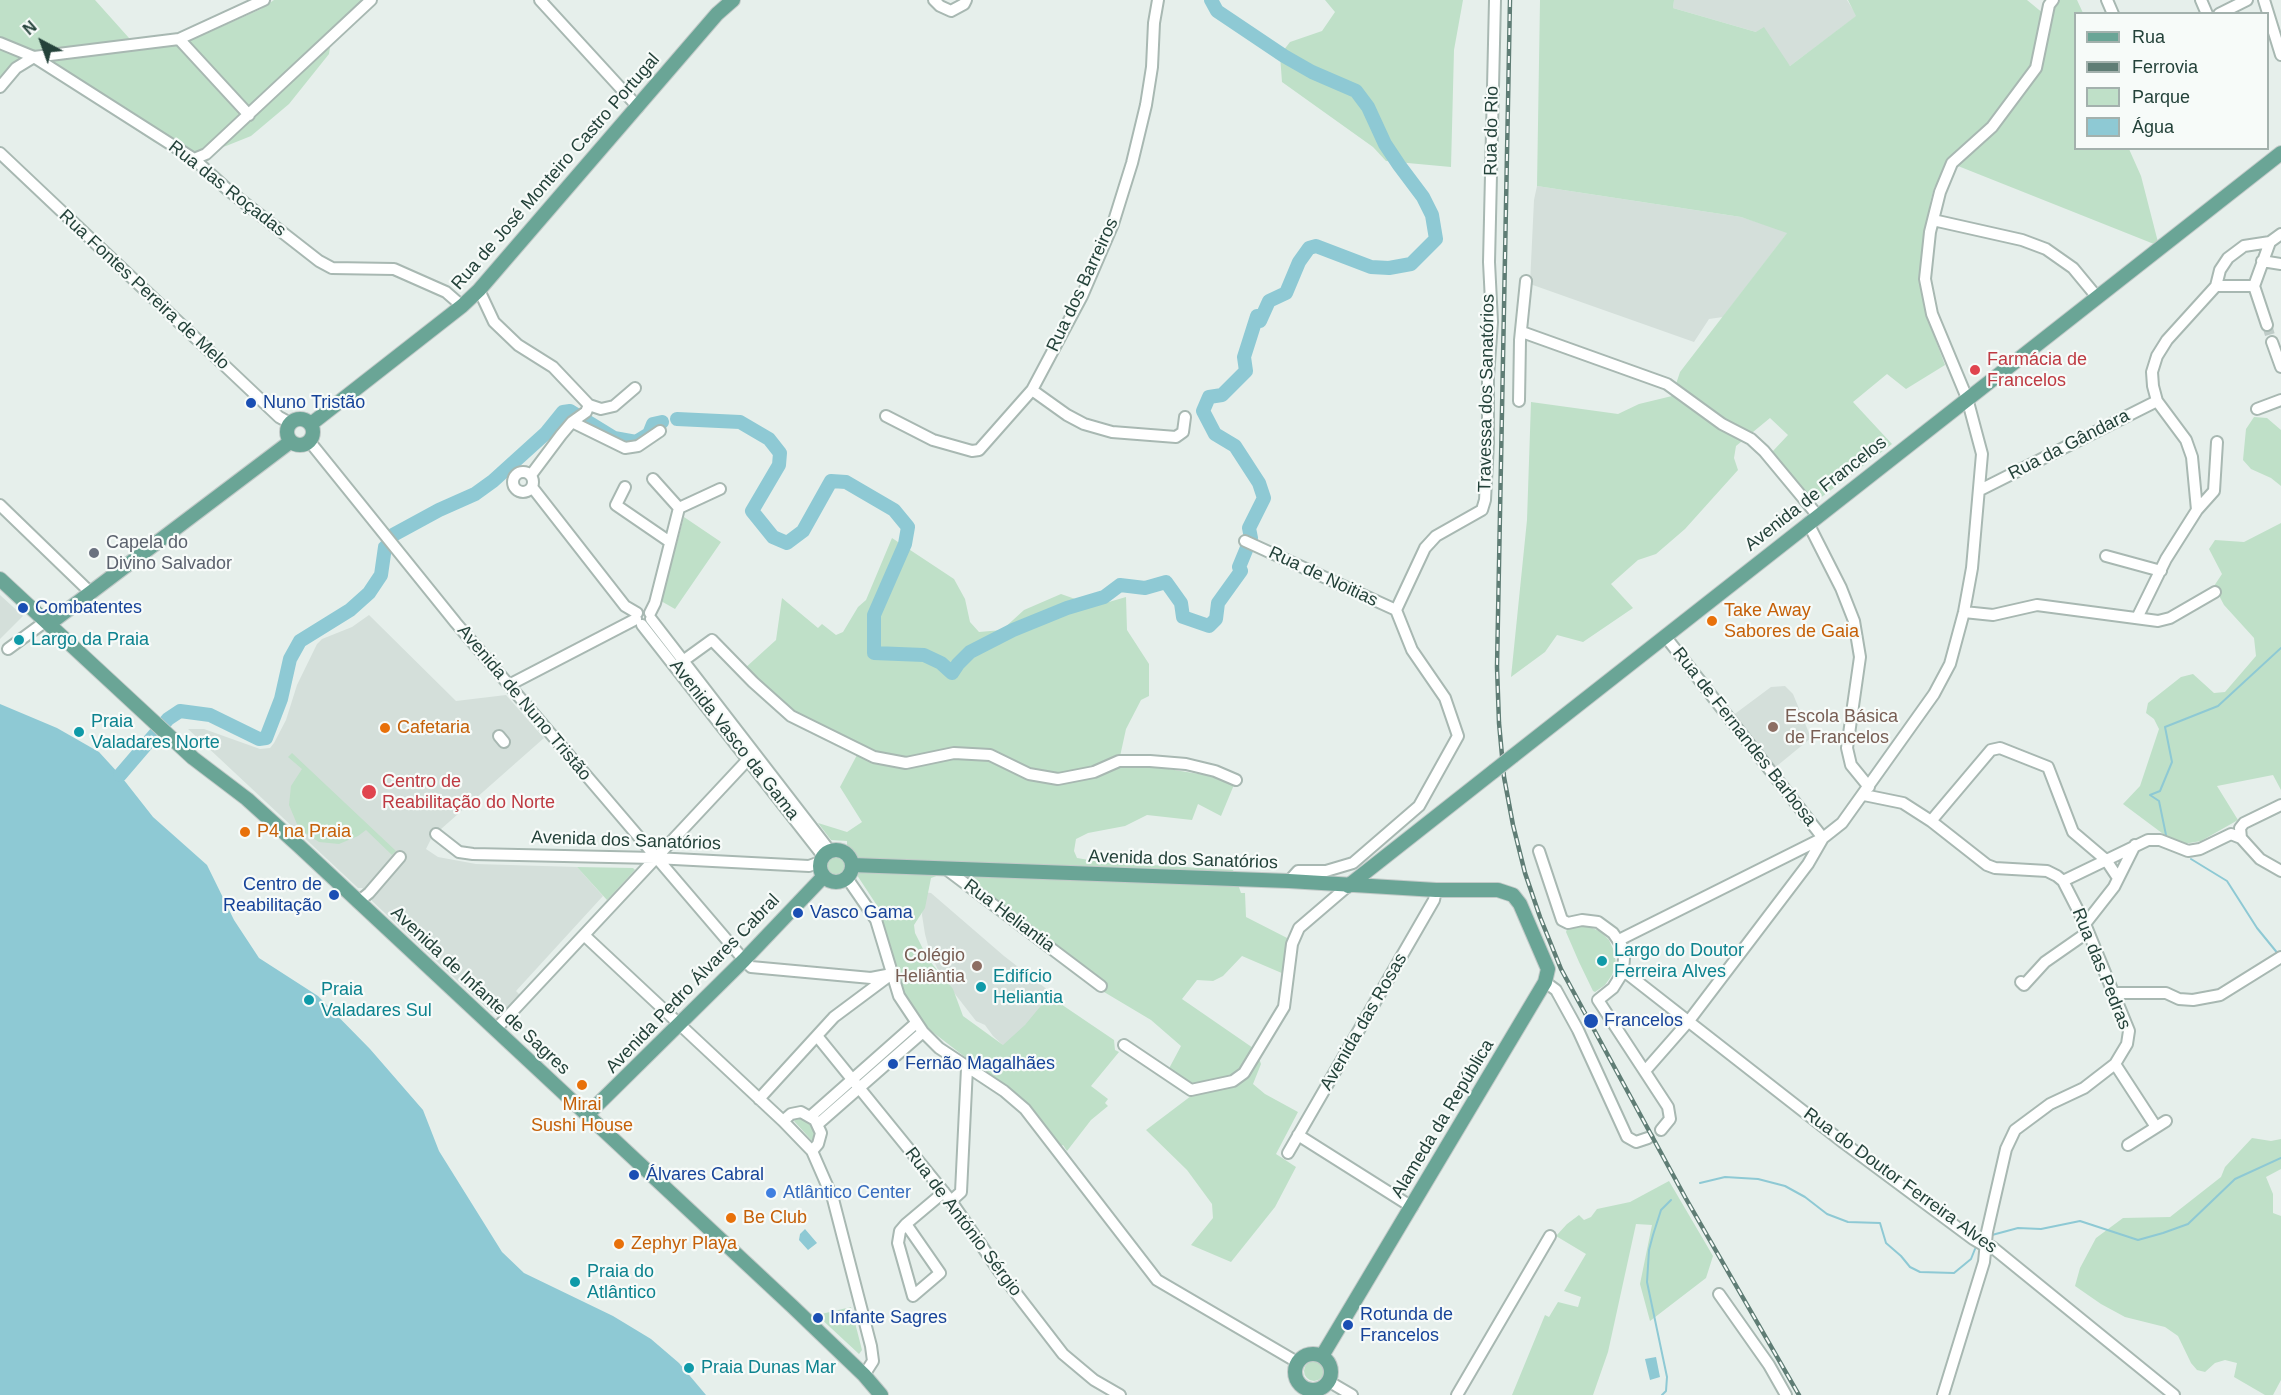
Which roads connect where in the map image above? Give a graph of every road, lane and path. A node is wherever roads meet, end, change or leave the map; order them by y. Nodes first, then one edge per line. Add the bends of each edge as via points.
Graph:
1 (264, 0) edge
2 (372, 0) edge
3 (540, 0) edge
4 (733, 0) edge
5 (934, 0) edge
6 (966, 0) edge
7 (1158, 0) edge
8 (1496, 0) edge
9 (2053, 0) edge
10 (2247, 0) edge
11 (2223, 12) edge
12 (2269, 16) edge
13 (179, 39) junction
14 (0, 44) edge
15 (2281, 55) edge
16 (34, 57) junction
17 (0, 87) edge
18 (638, 107) junction
19 (249, 114) junction
20 (0, 153) edge
21 (2281, 153) edge
22 (194, 159) junction
23 (1933, 220) junction
24 (2281, 234) edge
25 (2270, 242) junction
26 (2262, 261) junction
27 (1489, 262) joint
28 (2281, 264) edge
29 (1526, 281) dead end
30 (2216, 286) junction
31 (2254, 286) junction
32 (479, 290) junction
33 (2097, 297) junction
34 (462, 306) junction
35 (2267, 325) tunnel mouth
36 (1522, 332) junction
37 (2272, 342) tunnel mouth
38 (2281, 367) edge
39 (635, 388) dead end
40 (1032, 390) junction
41 (1967, 398) junction
42 (2281, 400) edge
43 (1519, 401) dead end
44 (2157, 401) junction
45 (2257, 409) dead end
46 (581, 414) junction
47 (886, 416) dead end
48 (1185, 417) dead end
49 (290, 423) junction
50 (311, 424) junction
51 (660, 431) dead end
52 (2217, 441) dead end
53 (290, 442) junction
54 (310, 442) junction
55 (531, 475) junction
56 (653, 479) dead end
57 (625, 487) dead end
58 (532, 488) junction
59 (720, 489) dead end
60 (1980, 490) junction
61 (0, 506) edge
62 (679, 508) junction
63 (2197, 510) junction
64 (1813, 519) junction
65 (670, 542) junction
66 (1247, 542) dead end
67 (2106, 556) dead end
68 (2161, 571) junction
69 (0, 579) edge
70 (91, 592) junction
71 (2215, 592) dead end
72 (1396, 610) junction
73 (1964, 612) junction
74 (644, 618) junction
75 (2137, 618) junction
76 (46, 621) junction
77 (1665, 636) junction
78 (8, 649) dead end
79 (680, 663) junction
80 (509, 685) junction
81 (751, 756) junction
82 (1236, 780) dead end
83 (1866, 791) junction
84 (2281, 805) edge
85 (1931, 821) junction
86 (436, 834) dead end
87 (1823, 838) junction
88 (2241, 838) junction
89 (2135, 845) junction
90 (1539, 851) dead end
91 (400, 857) dead end
92 (655, 858) junction
93 (2260, 859) junction
94 (2106, 860) junction
95 (824, 861) junction
96 (2281, 864) edge
97 (1374, 865) junction
98 (945, 869) junction
99 (849, 871) junction
100 (2281, 872) edge
101 (2118, 878) junction
102 (1289, 881) junction
103 (2063, 881) junction
104 (1348, 886) junction
105 (1385, 887) junction
106 (1436, 890) junction
107 (362, 898) junction
108 (2087, 928) junction
109 (585, 936) junction
110 (1619, 940) junction
111 (2279, 958) edge
112 (744, 960) junction
113 (1623, 972) junction
114 (892, 974) junction
115 (1545, 982) junction
116 (2021, 982) dead end
117 (1101, 986) dead end
118 (2114, 993) junction
119 (1688, 1022) junction
120 (680, 1024) junction
121 (919, 1028) junction
122 (496, 1029) junction
123 (817, 1036) junction
124 (1124, 1045) dead end
125 (2115, 1064) junction
126 (967, 1068) junction
127 (1645, 1071) junction
128 (856, 1084) junction
129 (759, 1099) junction
130 (587, 1116) junction
131 (815, 1120) junction
132 (783, 1121) junction
133 (2166, 1121) dead end
134 (2156, 1127) junction
135 (1660, 1131) dead end
136 (1298, 1135) junction
137 (1648, 1138) dead end
138 (2128, 1145) dead end
139 (812, 1151) junction
140 (1288, 1153) dead end
141 (948, 1197) junction
142 (1412, 1207) junction
143 (906, 1224) junction
144 (1550, 1236) dead end
145 (1985, 1246) junction
146 (1719, 1294) dead end
147 (1322, 1356) junction
148 (1297, 1362) junction
149 (864, 1375) junction
150 (1328, 1381) junction
151 (1301, 1391) edge
152 (881, 1395) edge
153 (1120, 1395) edge
154 (1352, 1395) edge
155 (1457, 1395) edge
156 (1786, 1395) edge
157 (1943, 1395) edge
158 (2174, 1395) edge

1 - 13 street
2 - 19 street
3 - 18 street
4 - 18 main road, Rua de José Monteiro Castro Portugal
5 - 6 street via 951,11
7 - 40 street, Rua dos Barreiros via 1146,105 1113,224 1082,296
8 - 27 street, Rua do Rio
9 - 23 street via 2036,68 1992,127 1952,164
10 - 11 street
12 - 15 street
13 - 16 street
13 - 19 street
14 - 16 street, Rua das Roçadas
16 - 17 street via 16,68
16 - 22 street, Rua das Roçadas
18 - 32 main road, Rua de José Monteiro Castro Portugal
19 - 22 street via 206,154
20 - 49 street, Rua Fontes Pereira de Melo via 279,417
21 - 33 main road, Avenida de Francelos
22 - 34 street, Rua das Roçadas via 319,261 332,267 394,269 446,292
23 - 33 street via 2046,249 2073,268
23 - 41 street via 1925,279 1932,314
24 - 25 street
25 - 26 street
25 - 30 street via 2244,246 2228,258
26 - 28 street
26 - 31 street
27 - 72 street, Travessa dos Sanatórios via 1492,322 1485,500 1482,510 1436,536 1425,549
29 - 36 street
30 - 31 street
30 - 44 street via 2157,356 2152,372
31 - 35 street
32 - 34 main road, Rua de José Monteiro Castro Portugal
32 - 46 street via 494,322 518,345 553,367
33 - 41 main road, Avenida de Francelos
34 - 50 main road, Rua de José Monteiro Castro Portugal
36 - 43 street
36 - 64 street via 1667,384 1764,451
37 - 38 street
39 - 46 street via 614,406
40 - 47 street, Rua dos Barreiros via 979,450 933,440
40 - 48 street via 1084,424 1112,432 1176,438 1183,432
41 - 60 street via 1982,454
41 - 64 main road, Avenida de Francelos
42 - 45 street
44 - 60 street, Rua da Gândara
44 - 63 street via 2186,440 2192,457
46 - 51 street via 625,447 638,446
46 - 55 street
49 - 50 main road via 303,419
49 - 53 main road
50 - 54 main road
52 - 63 street via 2214,491
53 - 54 main road via 298,446
53 - 70 main road
54 - 80 street, Avenida de Nuno Tristão
55 - 58 street
55 - 58 street via 522,472 513,482 520,492
56 - 62 street
57 - 65 street via 616,505
58 - 74 street, Avenida Vasco da Gama via 625,606
59 - 62 street
60 - 73 street
61 - 70 street
62 - 65 street
63 - 68 street
64 - 77 main road, Avenida de Francelos
64 - 83 street via 1854,621 1860,657 1847,748 1851,765
65 - 74 street via 655,603
66 - 72 street, Rua de Noitias
67 - 68 street
68 - 75 street
69 - 76 main road, Avenida de Infante de Sagres
70 - 76 main road via 57,618
71 - 75 street via 2170,618
72 - 102 street via 1412,650 1445,698 1458,736 1419,806 1353,863 1326,871 1298,871
73 - 75 street via 1992,615 2037,605
73 - 83 street via 1950,664 1934,694
74 - 79 street, Avenida Vasco da Gama
74 - 80 street
76 - 78 street
76 - 107 main road, Avenida de Infante de Sagres via 193,758
77 - 87 street, Rua de Fernandes Barbosa
77 - 97 main road, Avenida de Francelos, bridge
79 - 81 street, Avenida Vasco da Gama
79 - 82 street via 712,640 791,716 874,758 906,763 954,753 990,755 1029,774 1058,779 1094,772 1119,761 1150,761 1186,764
80 - 92 street, Avenida de Nuno Tristão
81 - 92 street
81 - 95 street, Avenida Vasco da Gama
83 - 85 street via 1902,802
83 - 87 street via 1842,823
84 - 88 street via 2244,823
85 - 94 street via 1991,750 2000,748 2048,767 2073,832
85 - 103 street via 1987,865 2047,871
86 - 92 street, Avenida dos Sanatórios via 459,852 473,854
87 - 110 street
87 - 119 street via 1808,864
88 - 89 street via 2232,834 2200,849 2188,850 2160,840
88 - 93 street
89 - 94 street
89 - 101 street
90 - 110 street via 1562,920 1599,922
91 - 107 street
92 - 95 street, Avenida dos Sanatórios via 809,866
92 - 109 street
92 - 112 street, Avenida de Nuno Tristão
93 - 96 street
93 - 100 street
94 - 101 street
94 - 103 street
95 - 99 main road via 844,853
95 - 99 main road, Avenida dos Sanatórios via 832,882 838,882
95 - 112 main road, Avenida Pedro Álvares Cabral
97 - 104 main road, Avenida de Francelos
97 - 105 main road
98 - 99 main road, Avenida dos Sanatórios
98 - 102 main road, Avenida dos Sanatórios
98 - 117 street, Rua Heliantia
99 - 114 street via 876,920
101 - 108 street
102 - 104 main road, Avenida dos Sanatórios
103 - 108 street, Rua das Pedras
104 - 105 main road, Avenida dos Sanatórios
104 - 124 street via 1299,928 1292,944 1284,1007 1244,1073 1233,1082 1191,1089
105 - 106 main road, Avenida dos Sanatórios
106 - 115 main road, Avenida dos Sanatórios via 1498,890 1513,896 1548,969
106 - 136 street, Avenida das Rosas via 1434,900
107 - 122 main road, Avenida de Infante de Sagres
108 - 116 street via 2024,985
108 - 118 street, Rua das Pedras
109 - 120 street
109 - 122 street
110 - 113 street
111 - 118 street via 2220,995 2193,1000 2166,993
112 - 114 street via 751,967 871,978
112 - 120 main road, Avenida Pedro Álvares Cabral
113 - 119 street, Rua do Doutor Ferreira Alves
113 - 127 street via 1614,988 1598,1000
114 - 121 street via 899,996
114 - 123 street via 834,1017
115 - 137 street via 1556,990 1578,1030 1623,1131 1636,1142
115 - 142 main road, Alameda da República
118 - 125 street, Rua das Pedras via 2129,1031 2127,1044
119 - 127 street
119 - 145 street, Rua do Doutor Ferreira Alves
120 - 129 street
120 - 130 main road, Avenida Pedro Álvares Cabral
121 - 126 street
121 - 128 street
122 - 130 main road, Avenida de Infante de Sagres
123 - 128 street, Rua de António Sérgio
123 - 129 street
125 - 134 street
125 - 145 street, Rua das Pedras via 2015,1131 2006,1149
126 - 141 street via 961,1192
126 - 148 street via 1024,1109 1157,1280
127 - 135 street via 1671,1114
128 - 131 street
128 - 141 street, Rua de António Sérgio
129 - 132 street
130 - 149 main road, Avenida de Infante de Sagres
131 - 132 street via 795,1112
131 - 139 street via 820,1138
132 - 139 street
133 - 134 street
134 - 138 street
136 - 140 street, Avenida das Rosas
136 - 142 street
139 - 149 street via 833,1199 872,1346 873,1360
141 - 143 street
141 - 153 street, Rua de António Sérgio via 1063,1354 1094,1380
142 - 147 main road, Alameda da República
143 - 143 street via 898,1243 913,1296 940,1273
144 - 155 street
145 - 157 street, Rua das Pedras via 1984,1262
145 - 158 street, Rua do Doutor Ferreira Alves via 1992,1247
146 - 156 street
147 - 148 main road via 1308,1354
147 - 150 main road via 1330,1367
148 - 151 main road via 1295,1376
149 - 152 main road, Avenida de Infante de Sagres
150 - 151 main road via 1317,1389
150 - 154 street

